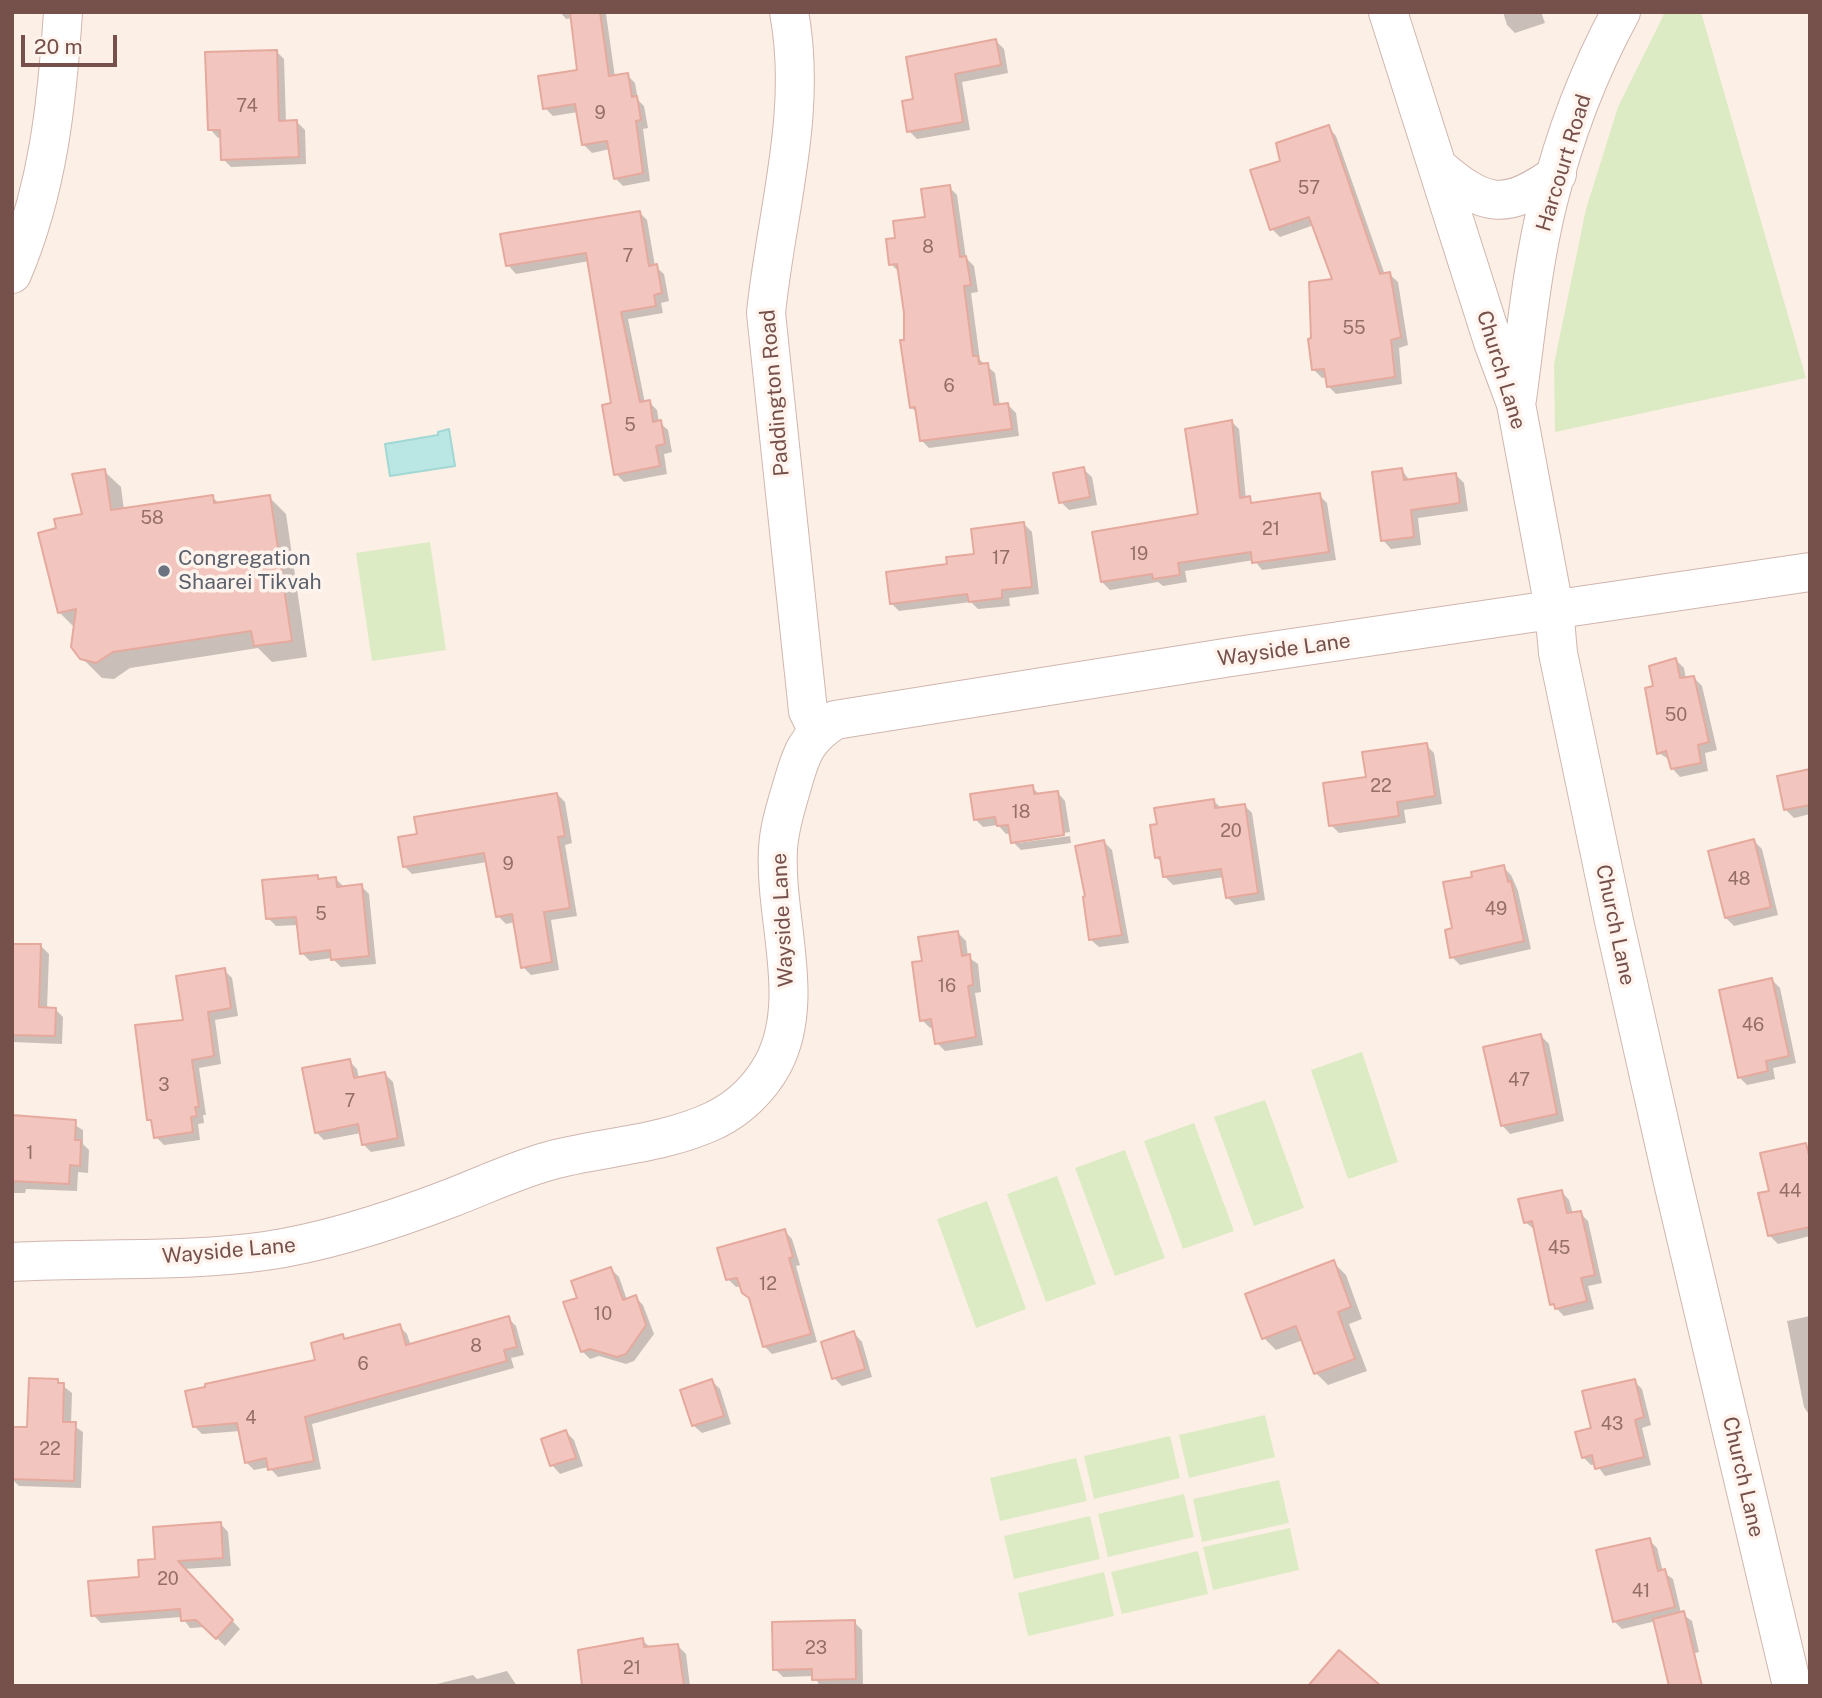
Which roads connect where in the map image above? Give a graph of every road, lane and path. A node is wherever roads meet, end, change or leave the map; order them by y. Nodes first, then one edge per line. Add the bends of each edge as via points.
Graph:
1 (63, 12) edge
2 (789, 12) edge
3 (1388, 12) edge
4 (1621, 12) edge
5 (1437, 166) junction
6 (1557, 174) junction
7 (12, 274) edge
8 (1516, 404) junction
9 (1810, 572) edge
10 (1554, 608) junction
11 (818, 731) junction
12 (12, 1262) edge
13 (1796, 1668) edge

1 - 7 street via 57,101 45,173
2 - 11 street, Paddington Road via 796,81 786,190 766,313 808,711
3 - 5 street, Church Lane
4 - 6 street, Harcourt Road via 1574,117
5 - 6 street via 1466,191 1501,200 1531,193
5 - 8 street, Church Lane
6 - 8 street, Harcourt Road via 1538,252
8 - 10 street, Church Lane
9 - 10 street, Wayside Lane
10 - 11 street, Wayside Lane via 835,720
10 - 13 street, Church Lane via 1558,653 1617,935
11 - 12 street, Wayside Lane via 797,768 778,848 788,991 785,1034 762,1082 717,1119 668,1139 554,1160 383,1223 312,1243 183,1258

